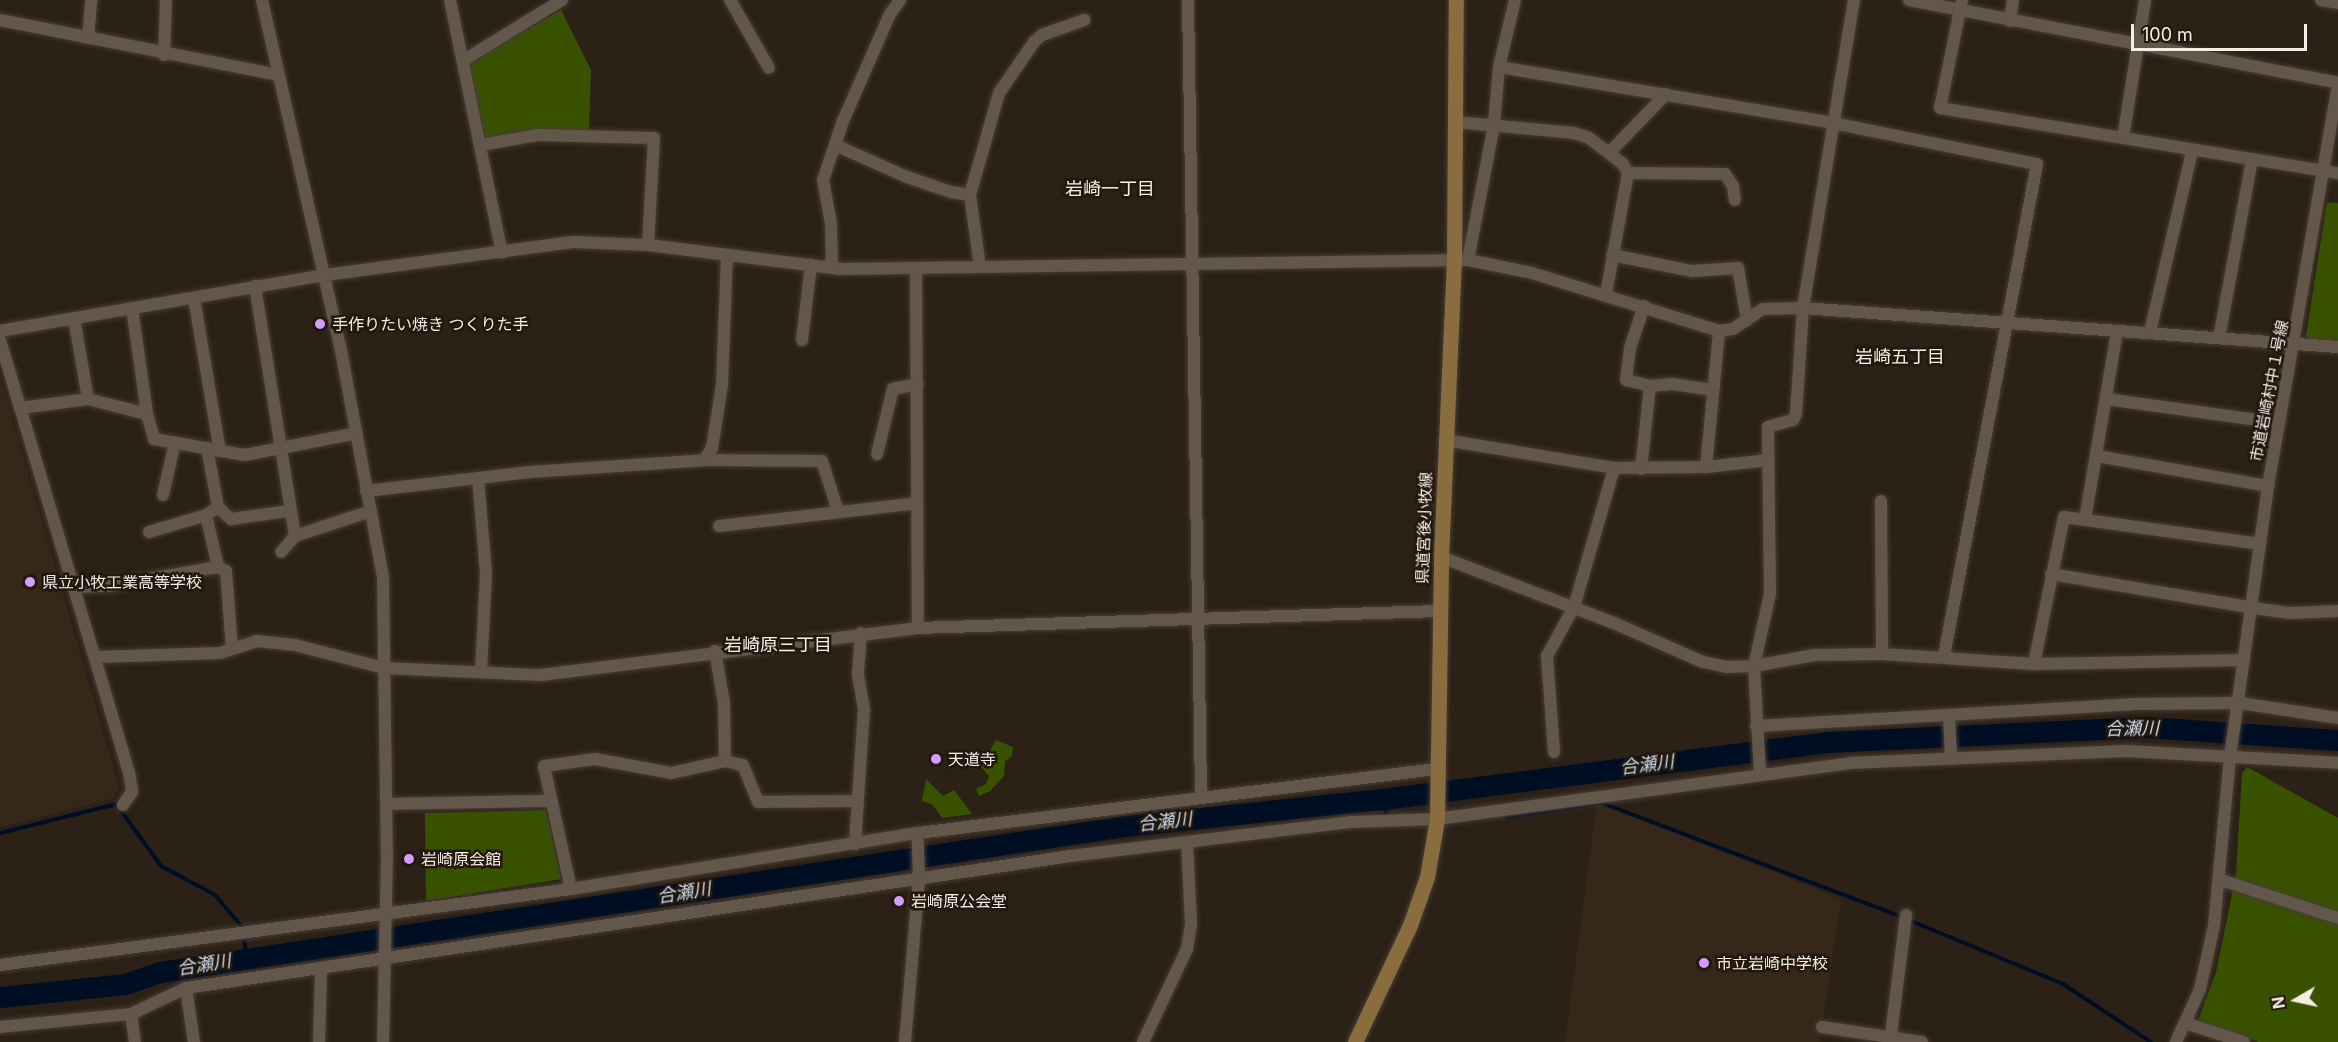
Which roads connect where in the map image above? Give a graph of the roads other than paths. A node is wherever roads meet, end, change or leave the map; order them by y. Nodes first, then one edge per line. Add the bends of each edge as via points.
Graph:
1 (92, 0) edge
2 (165, 0) edge
3 (262, 0) edge
4 (450, 0) edge
5 (562, 0) edge
6 (730, 0) edge
7 (900, 0) edge
8 (1188, 0) edge
9 (1456, 0) edge
10 (1515, 0) edge
11 (1854, 0) edge
12 (1909, 0) edge
13 (2013, 0) edge
14 (2145, 0) edge
15 (2321, 0) edge
16 (2338, 3) edge
17 (1961, 6) edge
18 (0, 20) edge
19 (1084, 20) dead end
20 (2010, 21) junction
21 (88, 38) junction
22 (2138, 46) junction
23 (164, 55) junction
24 (464, 60) junction
25 (1499, 67) junction
26 (769, 68) dead end
27 (278, 75) junction
28 (2338, 84) edge
29 (1666, 94) junction
30 (1456, 122) junction
31 (1833, 123) junction
32 (1494, 125) junction
33 (2123, 138) junction
34 (481, 145) junction
35 (835, 146) junction
36 (2192, 152) junction
37 (1609, 153) junction
38 (2252, 160) junction
39 (2323, 171) junction
40 (1628, 173) junction
41 (2338, 173) edge
42 (970, 195) junction
43 (1735, 200) dead end
44 (648, 245) junction
45 (502, 253) junction
46 (1612, 255) junction
47 (728, 257) junction
48 (1461, 260) junction
49 (1192, 262) junction
50 (811, 265) junction
51 (980, 267) junction
52 (832, 268) junction
53 (916, 268) junction
54 (325, 275) junction
55 (255, 286) junction
56 (1606, 294) junction
57 (194, 298) junction
58 (1644, 306) junction
59 (132, 308) junction
60 (1803, 308) junction
61 (74, 318) junction
62 (1747, 320) junction
63 (2008, 322) junction
64 (0, 331) edge
65 (2117, 331) junction
66 (1719, 332) junction
67 (2150, 332) junction
68 (2219, 338) junction
69 (0, 340) edge
70 (802, 340) dead end
71 (2295, 344) junction
72 (2338, 347) edge
73 (918, 384) junction
74 (1650, 386) junction
75 (1713, 390) junction
76 (88, 399) junction
77 (2106, 399) junction
78 (20, 408) junction
79 (147, 414) junction
80 (2278, 423) junction
81 (357, 433) junction
82 (1445, 440) junction
83 (175, 442) junction
84 (280, 449) junction
85 (214, 450) junction
86 (877, 454) dead end
87 (2097, 456) junction
88 (704, 460) junction
89 (1769, 460) junction
90 (1706, 467) junction
91 (1614, 468) junction
92 (1641, 469) junction
93 (478, 478) junction
94 (2268, 486) junction
95 (366, 492) junction
96 (163, 495) dead end
97 (1881, 501) dead end
98 (917, 503) junction
99 (218, 507) junction
100 (289, 511) junction
101 (371, 511) junction
102 (838, 511) junction
103 (206, 515) junction
104 (2085, 519) junction
105 (719, 526) dead end
106 (149, 532) dead end
107 (294, 536) junction
108 (2260, 544) junction
109 (281, 552) dead end
110 (1441, 557) junction
111 (218, 567) junction
112 (2051, 574) junction
113 (73, 587) junction
114 (1574, 607) junction
115 (2253, 608) junction
116 (1440, 611) junction
117 (2338, 611) edge
118 (1197, 618) junction
119 (918, 628) junction
120 (861, 633) junction
121 (232, 649) junction
122 (715, 651) junction
123 (1882, 654) junction
124 (1944, 656) junction
125 (96, 657) junction
126 (2244, 660) junction
127 (2034, 664) junction
128 (1754, 666) junction
129 (384, 668) junction
130 (481, 672) junction
131 (2238, 708) junction
132 (1949, 715) junction
133 (2338, 718) edge
134 (1756, 730) junction
135 (1554, 752) dead end
136 (2230, 757) junction
137 (1952, 759) junction
138 (725, 761) junction
139 (2338, 763) edge
140 (1436, 769) junction
141 (1760, 769) junction
142 (1201, 796) junction
143 (550, 801) junction
144 (855, 801) junction
145 (387, 804) junction
146 (123, 805) dead end
147 (1437, 815) junction
148 (918, 841) dead end
149 (1187, 842) junction
150 (855, 844) junction
151 (919, 878) junction
152 (2221, 880) junction
153 (571, 889) junction
154 (387, 914) junction
155 (1906, 915) dead end
156 (2338, 918) edge
157 (386, 956) junction
158 (0, 965) edge
159 (321, 969) junction
160 (186, 988) junction
161 (131, 1014) junction
162 (2185, 1023) junction
163 (0, 1027) edge
164 (1822, 1027) dead end
165 (1895, 1040) edge
166 (135, 1042) edge
167 (194, 1042) edge
168 (319, 1042) edge
169 (383, 1042) edge
170 (904, 1042) edge
171 (1143, 1042) edge
172 (1355, 1042) edge
173 (1922, 1042) edge
174 (2176, 1042) edge
175 (2244, 1042) edge

1 - 21 street
2 - 23 street
3 - 27 street
4 - 24 street
5 - 24 street
6 - 26 street
7 - 35 street via 890,14
8 - 49 street
9 - 30 main road, 県道宮後小牧線
10 - 25 street
11 - 31 street
12 - 17 street
13 - 20 street
14 - 22 street
15 - 16 street
17 - 20 street
17 - 33 street via 1940,108
18 - 21 street
19 - 42 street via 1042,35 1029,47 999,93
20 - 22 street
21 - 23 street
22 - 28 street
22 - 33 street
23 - 27 street
24 - 34 street
25 - 29 street
25 - 32 street
27 - 54 street
28 - 39 street, 市道岩崎村中１号線
29 - 31 street
29 - 37 street
30 - 32 street
30 - 48 main road, 県道宮後小牧線
31 - 60 street
31 - 63 street via 2037,164
32 - 37 street via 1574,133
32 - 48 street
33 - 36 street
34 - 44 street via 538,135 654,138
34 - 45 street
35 - 42 street via 907,177
35 - 52 street via 822,180 831,224
36 - 38 street
36 - 67 street
37 - 40 street
38 - 39 street
38 - 68 street
39 - 41 street
39 - 71 street, 市道岩崎村中１号線
40 - 43 street via 1725,174 1733,186
40 - 46 street
42 - 51 street
44 - 45 street via 573,242
44 - 47 street
45 - 54 street
46 - 56 street
46 - 62 street via 1692,271 1738,268
47 - 50 street
47 - 88 street via 722,385 712,448
48 - 49 street
48 - 56 street via 1489,261
48 - 82 main road, 県道宮後小牧線
49 - 51 street
49 - 118 street
50 - 52 street
50 - 70 street
51 - 53 street
52 - 53 street
53 - 73 street
54 - 55 street
54 - 81 street
55 - 57 street
55 - 84 street
56 - 58 street
57 - 59 street
57 - 85 street
58 - 66 street
58 - 74 street via 1624,376
59 - 61 street
59 - 79 street
60 - 62 street via 1763,309
60 - 63 street
60 - 89 street via 1796,414 1793,420 1768,428
61 - 64 street
61 - 76 street
62 - 66 street
63 - 65 street
63 - 124 street
65 - 67 street
65 - 77 street
66 - 75 street
67 - 68 street
68 - 71 street
69 - 78 street
71 - 72 street
71 - 80 street, 市道岩崎村中１号線
73 - 86 street via 893,389
73 - 98 street
74 - 75 street via 1672,384
74 - 92 street
75 - 90 street
76 - 78 street
76 - 79 street
77 - 80 street
77 - 87 street
78 - 113 street
79 - 83 street via 154,439
80 - 94 street, 市道岩崎村中１号線
81 - 84 street
81 - 95 street
82 - 91 street
82 - 110 main road, 県道宮後小牧線
83 - 85 street
83 - 96 street
84 - 85 street via 245,454
84 - 100 street
85 - 99 street
87 - 94 street
87 - 104 street
88 - 93 street
88 - 102 street via 822,461
89 - 90 street
89 - 128 street via 1770,594
90 - 92 street
91 - 92 street
91 - 114 street
93 - 95 street
93 - 130 street via 486,573
94 - 108 street, 市道岩崎村中１号線
95 - 101 street
97 - 123 street
98 - 102 street
98 - 119 street
99 - 100 street via 231,519
99 - 103 street
100 - 107 street
101 - 107 street
101 - 129 street via 383,578
102 - 105 street
103 - 106 street
103 - 111 street
104 - 108 street
104 - 112 street via 2064,517
107 - 109 street
108 - 115 street, 市道岩崎村中１号線
110 - 114 street
110 - 116 main road, 県道宮後小牧線
111 - 113 street via 108,586
111 - 121 street via 226,572
112 - 115 street
112 - 127 street
113 - 125 street
114 - 128 street via 1703,662
114 - 135 street via 1547,656
115 - 117 street via 2289,613
115 - 126 street, 市道岩崎村中１号線
116 - 118 street
116 - 140 main road, 県道宮後小牧線
118 - 119 street
118 - 142 street
119 - 120 street
120 - 122 street
120 - 144 street via 858,674 864,709
121 - 125 street via 206,654
121 - 129 street via 256,641 295,645
122 - 130 street via 542,675
122 - 138 street via 724,703
123 - 124 street
123 - 128 street via 1815,655
124 - 127 street
125 - 146 street via 129,772 132,792
126 - 127 street
126 - 131 street, 市道岩崎村中１号線
128 - 134 street
129 - 130 street
129 - 145 street
131 - 132 street via 2132,704
131 - 133 street
131 - 136 street, 市道岩崎村中１号線
132 - 134 street
132 - 137 street
134 - 141 street
136 - 137 street via 2126,751
136 - 139 street
136 - 152 street, 市道岩崎村中１号線
137 - 141 street
138 - 143 street via 671,773 595,759 544,766
138 - 144 street via 743,765 758,802
140 - 142 street
140 - 147 main road, 県道宮後小牧線
141 - 147 street
142 - 150 street
143 - 145 street
143 - 153 street
144 - 150 street
145 - 154 street
147 - 149 street
147 - 172 main road, 県道宮後小牧線 via 1427,877 1410,926
148 - 151 street
149 - 151 street
149 - 171 street via 1191,922 1187,949
150 - 153 street
151 - 157 street
151 - 170 street
152 - 156 street
152 - 162 street, 市道岩崎村中１号線 via 2208,961
153 - 154 street
154 - 157 street
154 - 158 street
155 - 165 street
157 - 159 street
157 - 169 street
159 - 160 street
159 - 168 street
160 - 161 street
160 - 167 street
161 - 163 street
161 - 166 street
162 - 174 street, 市道岩崎村中１号線
162 - 175 street
164 - 165 street
165 - 173 street

